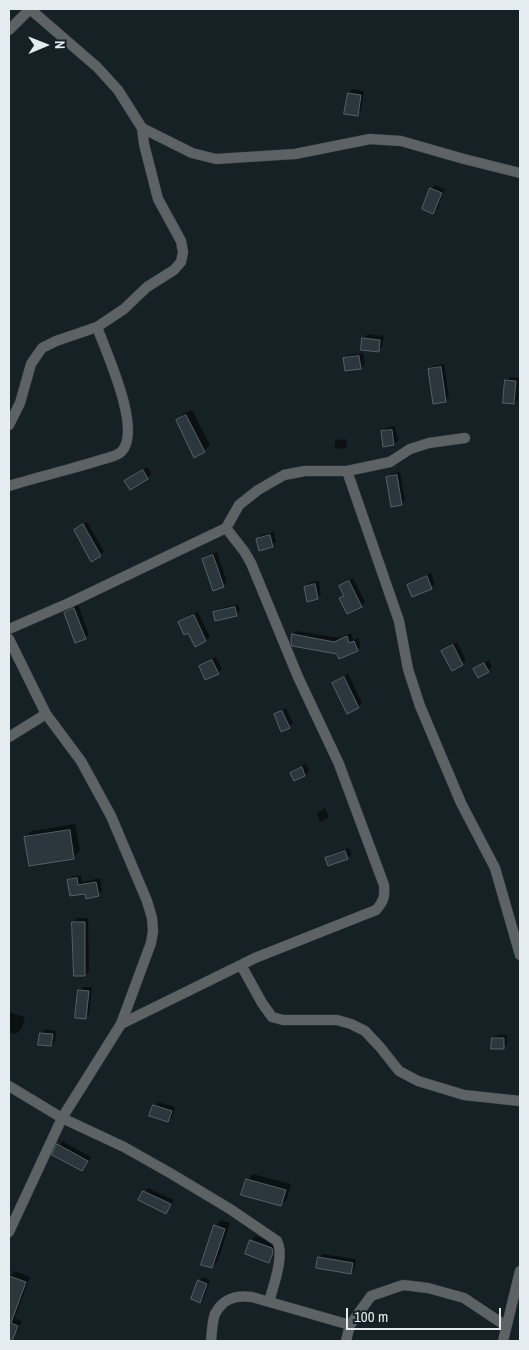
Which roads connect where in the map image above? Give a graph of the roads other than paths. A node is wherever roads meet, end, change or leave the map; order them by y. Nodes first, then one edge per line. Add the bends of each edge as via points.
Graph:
1 (30, 9) edge
2 (9, 30) edge
3 (142, 128) junction
4 (520, 173) edge
5 (97, 327) junction
6 (9, 425) edge
7 (465, 438) dead end
8 (347, 472) junction
9 (9, 486) edge
10 (226, 528) junction
11 (9, 628) edge
12 (9, 640) edge
13 (46, 714) junction
14 (9, 737) edge
15 (520, 954) edge
16 (241, 965) junction
17 (121, 1024) junction
18 (9, 1086) edge
19 (520, 1100) edge
20 (62, 1118) junction
21 (9, 1232) edge
22 (520, 1271) edge
23 (269, 1302) junction
24 (350, 1325) junction
25 (506, 1326) junction
26 (211, 1341) edge
27 (346, 1341) edge
28 (502, 1341) edge

1 - 2 street
1 - 3 street via 118,90
3 - 4 street via 192,154 216,159 296,154 370,139 401,141
3 - 5 street via 158,199 181,240 181,262
5 - 6 street via 42,348 32,364 20,403
5 - 9 street via 124,402 128,423 126,446 113,456
7 - 8 street via 429,443 410,449 390,462
8 - 10 street via 306,470 284,475 239,505
8 - 15 street via 399,621 408,669 420,706 461,803 496,868
10 - 11 street
10 - 16 street via 250,563 339,764 384,885 385,896 376,910
12 - 13 street
13 - 14 street
13 - 17 street via 94,782 152,918 151,943
16 - 17 street
16 - 19 street via 272,1016 283,1020 337,1020 351,1024 365,1031 399,1071 418,1081 464,1095
17 - 20 street
18 - 20 street
20 - 21 street
20 - 23 street via 170,1173 277,1240 280,1255
22 - 25 street
23 - 24 street
23 - 26 street via 239,1296 228,1299 215,1314
24 - 25 street via 371,1296 403,1285 464,1298
24 - 27 street
25 - 28 street

